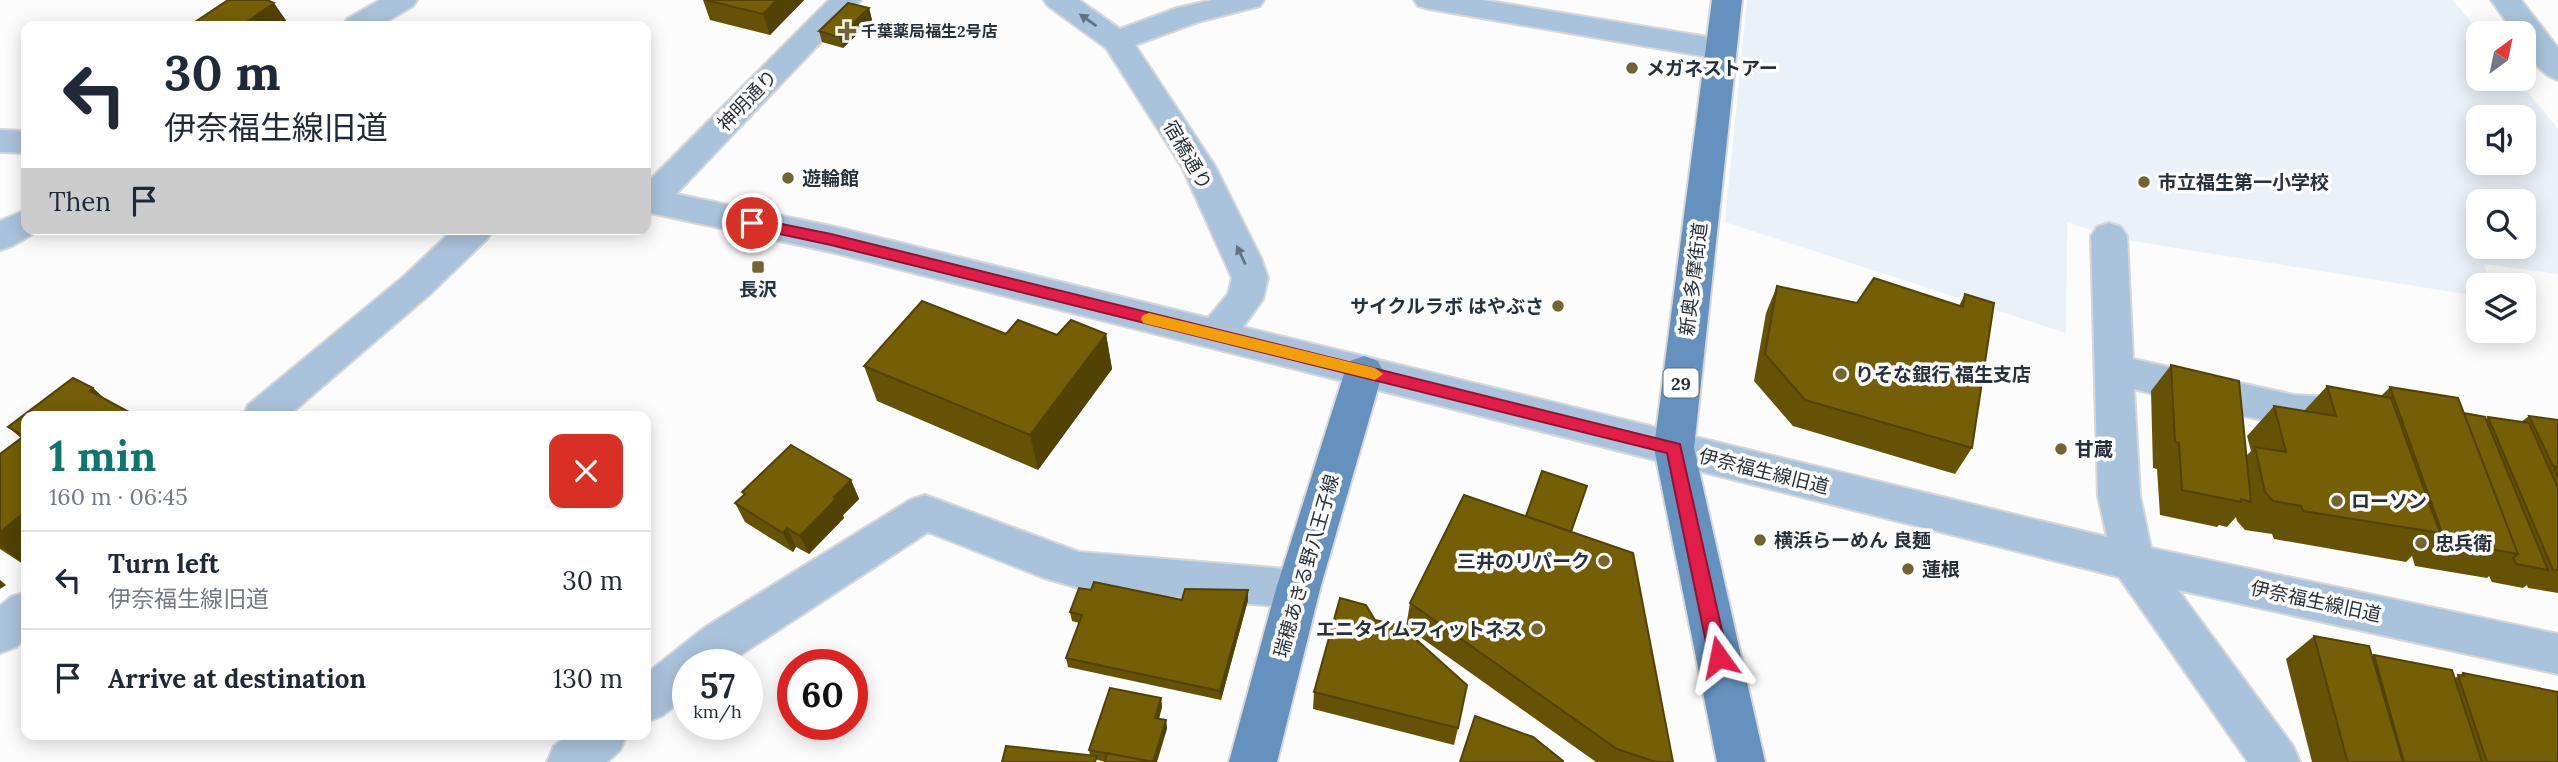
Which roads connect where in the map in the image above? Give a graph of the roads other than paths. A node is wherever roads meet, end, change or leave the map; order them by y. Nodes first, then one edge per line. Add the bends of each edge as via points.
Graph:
1 (402, 0) edge
2 (845, 0) edge
3 (1059, 0) edge
4 (1249, 0) edge
5 (1429, 0) edge
6 (1727, 0) edge
7 (2506, 0) edge
8 (366, 21) edge
9 (1117, 41) junction
10 (1720, 49) junction
11 (2558, 69) edge
12 (0, 141) edge
13 (21, 142) edge
14 (651, 197) edge
15 (651, 202) edge
16 (21, 225) edge
17 (470, 235) edge
18 (2109, 236) dead end
19 (0, 237) edge
20 (1216, 334) junction
21 (2114, 370) junction
22 (1364, 371) junction
23 (268, 411) edge
24 (2363, 416) edge
25 (1674, 448) junction
26 (2133, 562) junction
27 (1298, 589) junction
28 (21, 615) edge
29 (0, 633) edge
30 (711, 649) edge
31 (2558, 654) edge
32 (672, 680) edge
33 (651, 697) edge
34 (598, 740) edge
35 (570, 762) edge
36 (1253, 762) edge
37 (1741, 762) edge
38 (2276, 762) edge

1 - 8 street
2 - 14 street, 神明通り
9 -> 3 street, 宿橋通り
4 - 9 street via 1188,15
5 - 10 street
6 - 10 main road, 新奥多摩街道 / 29
7 - 11 street
20 -> 9 street, 宿橋通り via 1245,299 1250,278 1198,166
10 - 25 main road, 新奥多摩街道 / 29
12 - 13 street
15 - 20 street, 伊奈福生線旧道 via 831,240
16 - 19 street
17 - 23 street
18 - 21 street
20 - 22 street, 伊奈福生線旧道
21 - 24 street via 2294,410
21 - 26 street via 2119,496
22 - 25 street, 伊奈福生線旧道
22 - 27 main road, 瑞穂あきる野八王子線
25 - 26 street, 伊奈福生線旧道
25 - 37 main road, 新奥多摩街道 / 29
26 - 31 street, 伊奈福生線旧道
26 - 38 street
27 - 30 street via 1079,570 925,512
27 - 36 main road, 瑞穂あきる野八王子線
28 - 29 street
32 - 33 street
34 - 35 street

